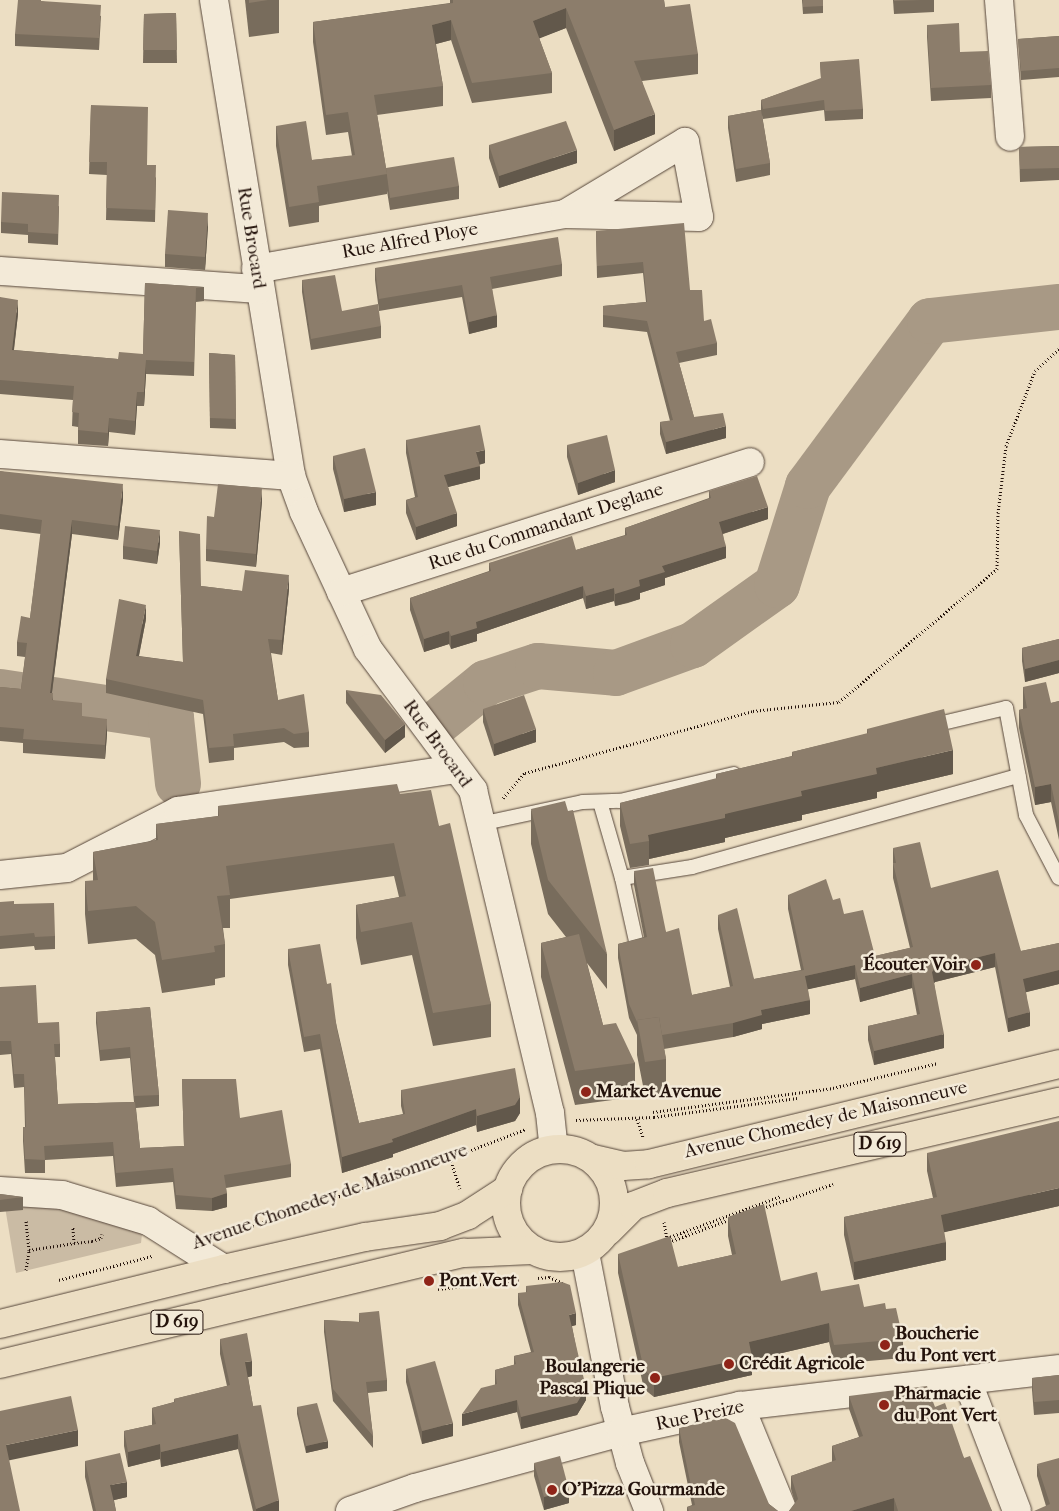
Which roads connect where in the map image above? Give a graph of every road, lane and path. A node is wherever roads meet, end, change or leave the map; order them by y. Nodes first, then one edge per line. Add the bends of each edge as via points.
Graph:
1 (214, 0) edge
2 (999, 0) edge
3 (1010, 137) dead end
4 (565, 214) junction
5 (0, 272) edge
6 (258, 279) junction
7 (1059, 349) edge
8 (0, 454) edge
9 (750, 462) dead end
10 (291, 476) junction
11 (341, 592) junction
12 (919, 729) edge
13 (456, 769) junction
14 (745, 771) edge
15 (1019, 776) junction
16 (600, 802) junction
17 (478, 814) junction
18 (0, 875) edge
19 (622, 878) junction
20 (1059, 878) edge
21 (636, 941) edge
22 (942, 1062) dead end
23 (1059, 1064) edge
24 (1059, 1102) edge
25 (653, 1112) dead end
26 (661, 1116) dead end
27 (552, 1121) junction
28 (554, 1149) junction
29 (593, 1159) junction
30 (838, 1182) dead end
31 (508, 1189) junction
32 (8, 1191) edge
33 (72, 1218) dead end
34 (608, 1231) junction
35 (661, 1245) edge
36 (191, 1246) junction
37 (29, 1250) junction
38 (532, 1250) junction
39 (585, 1253) junction
40 (224, 1269) junction
41 (26, 1270) dead end
42 (56, 1280) dead end
43 (0, 1324) edge
44 (0, 1364) edge
45 (1059, 1369) edge
46 (967, 1380) junction
47 (740, 1406) junction
48 (621, 1432) junction
49 (350, 1511) edge
50 (649, 1511) edge
51 (783, 1511) edge
52 (1017, 1511) edge

1 - 6 street, Rue Brocard
2 - 3 street
4 - 4 street, Rue Alfred Ploye via 621,180 685,142 699,217
4 - 6 street, Rue Alfred Ploye
5 - 6 street, Rue Alfred Ploye
6 - 10 street, Rue Brocard
7 - 17 path via 1035,371 1006,446 998,513 997,569 839,702 753,712 525,773 503,798
8 - 10 street
9 - 11 street, Rue du Commandant Deglane
10 - 11 street, Rue Brocard
11 - 13 street, Rue Brocard via 368,649
12 - 15 lane via 1006,708
13 - 17 street, Rue Brocard via 473,790
13 - 18 street via 178,811 67,868
14 - 16 lane via 620,801
15 - 19 lane via 692,867
15 - 20 lane via 1026,815
16 - 17 lane
16 - 19 lane
17 - 27 street, Rue Brocard
19 - 21 lane
22 - 25 path via 833,1088
23 - 29 main road, Avenue Chomedey de Maisonneuve / D 619 via 650,1164 623,1166
24 - 34 main road, D 619 via 667,1193 633,1206
26 - 27 path, Avenue Chomedey de Maisonneuve
27 - 28 street, Rue Brocard
27 - 36 path, Avenue Chomedey de Maisonneuve
28 - 29 main road via 581,1152
28 - 31 main road via 525,1162
29 - 34 main road via 612,1184 614,1216
30 - 35 path
31 - 38 main road via 506,1206 510,1224 522,1243
31 - 40 main road, Avenue Chomedey de Maisonneuve / D 619 via 468,1215 440,1226 365,1237
32 - 36 street via 72,1198 148,1222
32 - 37 path via 26,1212
33 - 37 path via 74,1243
34 - 39 main road
36 - 40 street
36 - 42 path, Avenue Chomedey de Maisonneuve
37 - 41 path
38 - 39 main road via 549,1257 567,1258
38 - 44 main road, D 619 via 464,1252
39 - 48 street
40 - 43 main road, Avenue Chomedey de Maisonneuve / D 619
45 - 46 street, Rue Preize
46 - 47 street, Rue Preize
46 - 52 street
47 - 48 street, Rue Preize
47 - 51 street
48 - 49 street, Rue Preize via 415,1488
48 - 50 street

